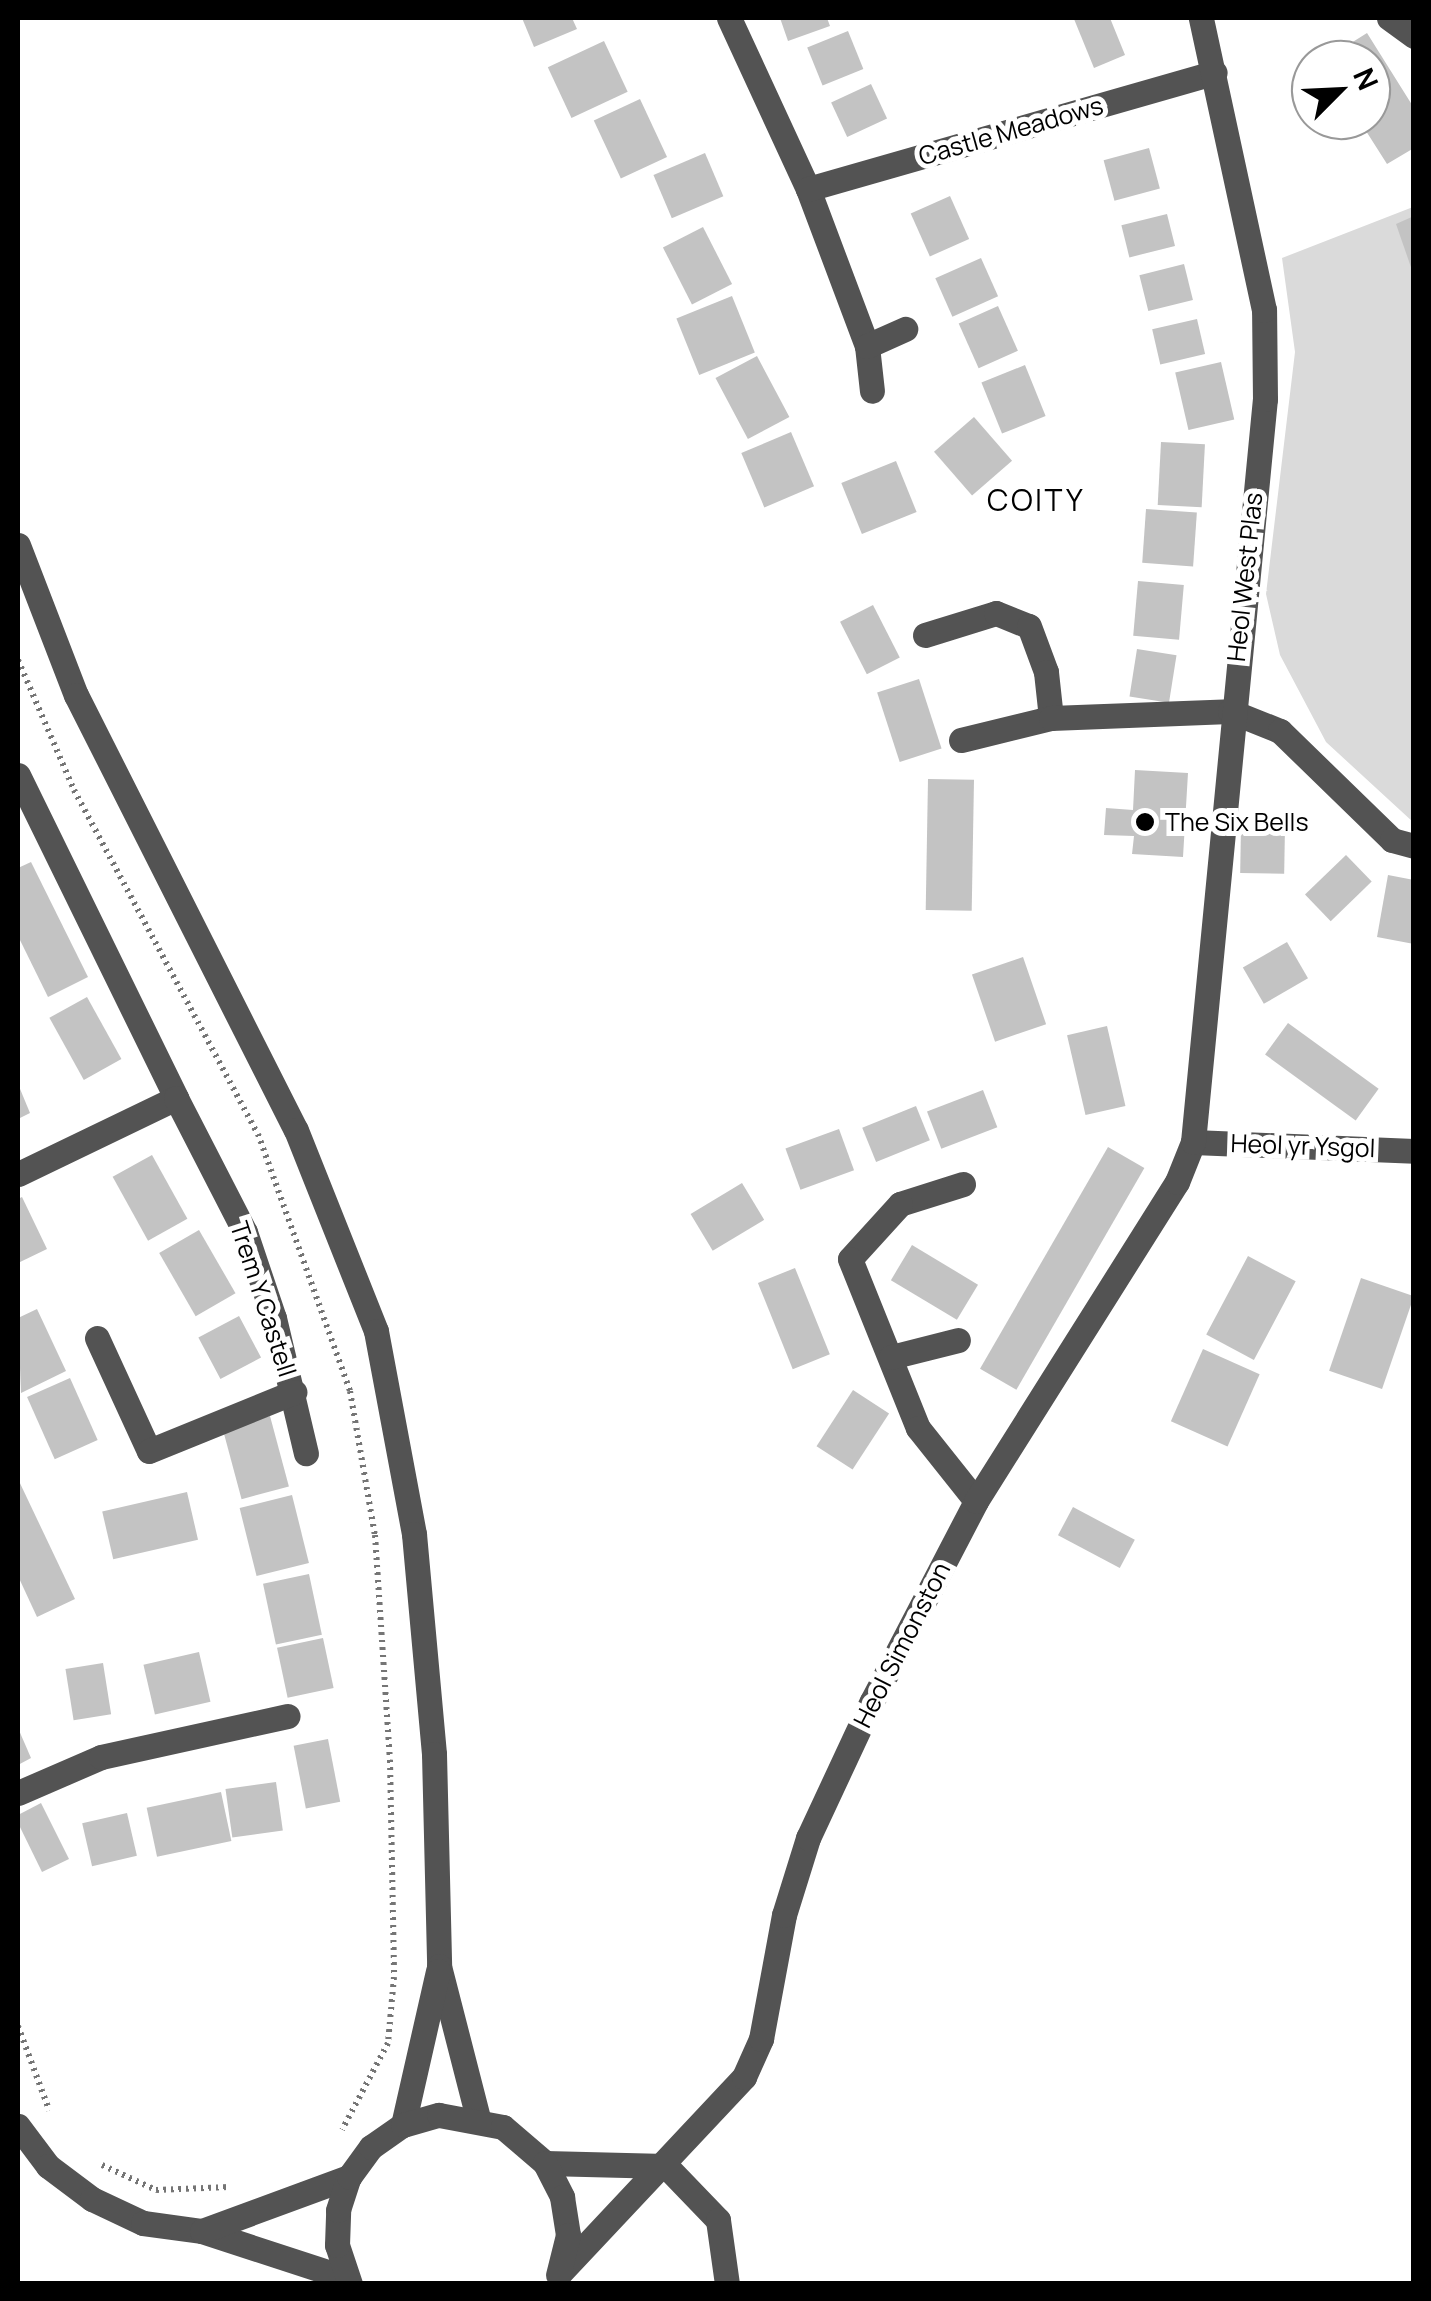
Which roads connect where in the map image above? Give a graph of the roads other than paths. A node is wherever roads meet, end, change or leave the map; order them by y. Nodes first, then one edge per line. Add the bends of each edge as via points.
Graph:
1 (730, 18) edge
2 (1201, 18) edge
3 (1389, 18) edge
4 (1414, 36) edge
5 (1215, 72) junction
6 (808, 189) junction
7 (905, 329) dead end
8 (866, 346) junction
9 (872, 390) dead end
10 (18, 546) edge
11 (925, 635) dead end
12 (1230, 711) junction
13 (1051, 718) junction
14 (962, 740) dead end
15 (18, 775) edge
16 (1414, 846) edge
17 (176, 1098) junction
18 (1193, 1142) junction
19 (1414, 1150) edge
20 (18, 1174) edge
21 (962, 1184) dead end
22 (96, 1338) dead end
23 (958, 1340) dead end
24 (891, 1356) junction
25 (294, 1392) junction
26 (306, 1453) dead end
27 (976, 1501) junction
28 (288, 1716) dead end
29 (18, 1793) edge
30 (439, 1966) junction
31 (478, 2118) junction
32 (403, 2125) junction
33 (18, 2130) edge
34 (546, 2162) junction
35 (666, 2166) junction
36 (349, 2178) junction
37 (202, 2231) junction
38 (556, 2278) edge
39 (348, 2281) edge
40 (727, 2284) edge

1 - 6 street
2 - 5 street, Heol West Plas
3 - 4 street
5 - 6 street, Castle Meadows
5 - 12 street, Heol West Plas via 1264,328 1266,399
6 - 8 street
7 - 8 street
8 - 9 street
10 - 30 street via 76,695 296,1130 376,1330 414,1534 434,1754
11 - 13 street via 996,613 1028,626 1046,672
12 - 13 street
12 - 16 street via 1280,731 1392,840
12 - 18 street, Heol West Plas
13 - 14 street
15 - 17 street, Trem Y Castell
17 - 20 street
17 - 25 street, Trem Y Castell via 245,1232
18 - 19 street, Heol yr Ysgol
18 - 27 street, Heol Simonston via 1177,1182
21 - 24 street via 900,1204 850,1260
22 - 25 street via 149,1451
23 - 24 street
24 - 27 street via 918,1428
25 - 26 street, Trem Y Castell
27 - 35 street, Heol Simonston via 808,1838 784,1914 761,2039 744,2077
28 - 29 street via 101,1757
30 - 31 street
30 - 32 street
31 - 32 street via 440,2115
31 - 34 street via 503,2127
32 - 36 street via 371,2147
33 - 37 street via 48,2166 92,2199 144,2224
34 - 35 street
34 - 38 street via 562,2197 568,2235
35 - 38 street, Heol Simonston
35 - 40 street via 718,2220
36 - 37 street
36 - 39 street via 337,2228
37 - 39 street

